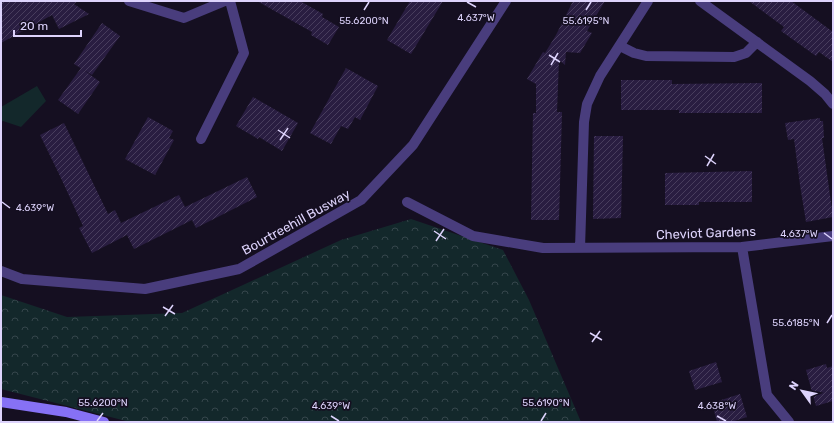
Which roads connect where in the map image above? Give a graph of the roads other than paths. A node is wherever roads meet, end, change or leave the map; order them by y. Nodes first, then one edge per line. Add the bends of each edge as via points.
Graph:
1 (129, 1) edge
2 (225, 1) edge
3 (230, 1) edge
4 (506, 1) edge
5 (648, 1) edge
6 (700, 1) edge
7 (756, 42) junction
8 (620, 46) junction
9 (833, 104) edge
10 (201, 139) dead end
11 (407, 202) dead end
12 (833, 236) edge
13 (742, 247) junction
14 (580, 248) junction
15 (1, 271) edge
16 (1, 402) edge
17 (104, 422) edge
18 (789, 422) edge

1 - 2 street via 184,18
3 - 10 street via 244,53
4 - 15 street, Bourtreehill Busway via 413,145 361,200 239,269 145,289 22,279
5 - 8 street
6 - 7 street
7 - 8 street via 746,53 734,57 646,56
7 - 9 street via 810,81
8 - 14 street via 600,76 587,104 584,122
11 - 14 street, Cheviot Gardens via 473,236 543,248
12 - 13 street, Cheviot Gardens
13 - 14 street, Cheviot Gardens
13 - 18 street via 767,395
16 - 17 main road via 66,412

